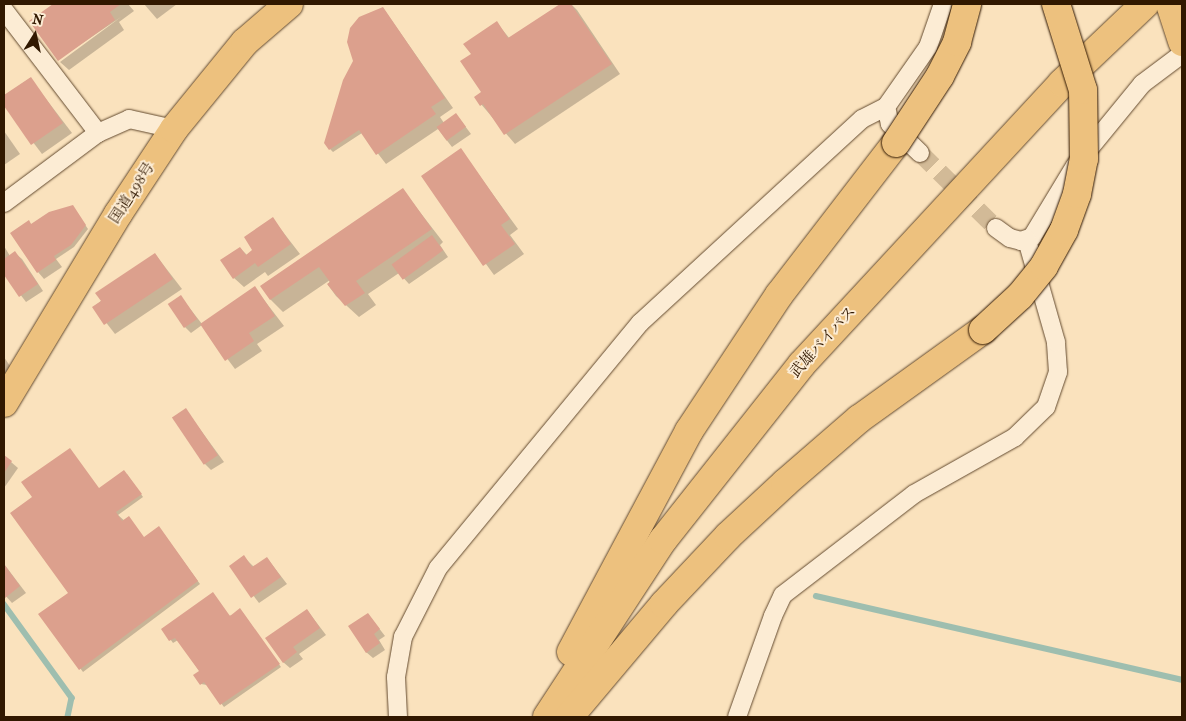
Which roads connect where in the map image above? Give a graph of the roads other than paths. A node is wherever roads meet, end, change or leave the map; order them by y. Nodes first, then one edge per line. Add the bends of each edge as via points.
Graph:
1 (289, 4) edge
2 (943, 4) edge
3 (967, 4) edge
4 (1056, 4) edge
5 (1145, 4) edge
6 (1170, 4) edge
7 (4, 10) edge
8 (1182, 42) edge
9 (1182, 54) edge
10 (886, 107) junction
11 (174, 129) junction
12 (98, 133) junction
13 (908, 148) junction
14 (4, 203) edge
15 (996, 228) tunnel mouth
16 (1027, 240) junction
17 (4, 403) edge
18 (398, 717) edge
19 (542, 717) edge
20 (548, 717) edge
21 (569, 717) edge
22 (738, 717) edge

1 - 11 highway, 国道498号 via 245,42
2 - 10 street via 928,47
3 - 13 highway, bridge via 957,42
4 - 21 highway, bridge via 1083,90 1084,159 1077,194 1064,230 1044,266 1020,296 983,330 859,419 728,536 664,604
5 - 20 highway, 武雄バイパス via 1062,83 802,364 663,540
6 - 8 highway
7 - 12 street
9 - 16 street via 1142,84 1075,166
10 - 13 street via 890,124
10 - 18 street via 862,119 640,323 438,568 403,637 396,677
11 - 12 street via 130,119
11 - 17 highway, 国道498号 via 118,214
12 - 14 street
13 - 19 highway via 779,295 689,432 570,653
15 - 16 street via 1010,238
16 - 22 street via 1056,342 1058,372 1046,407 1015,437 914,494 783,595

